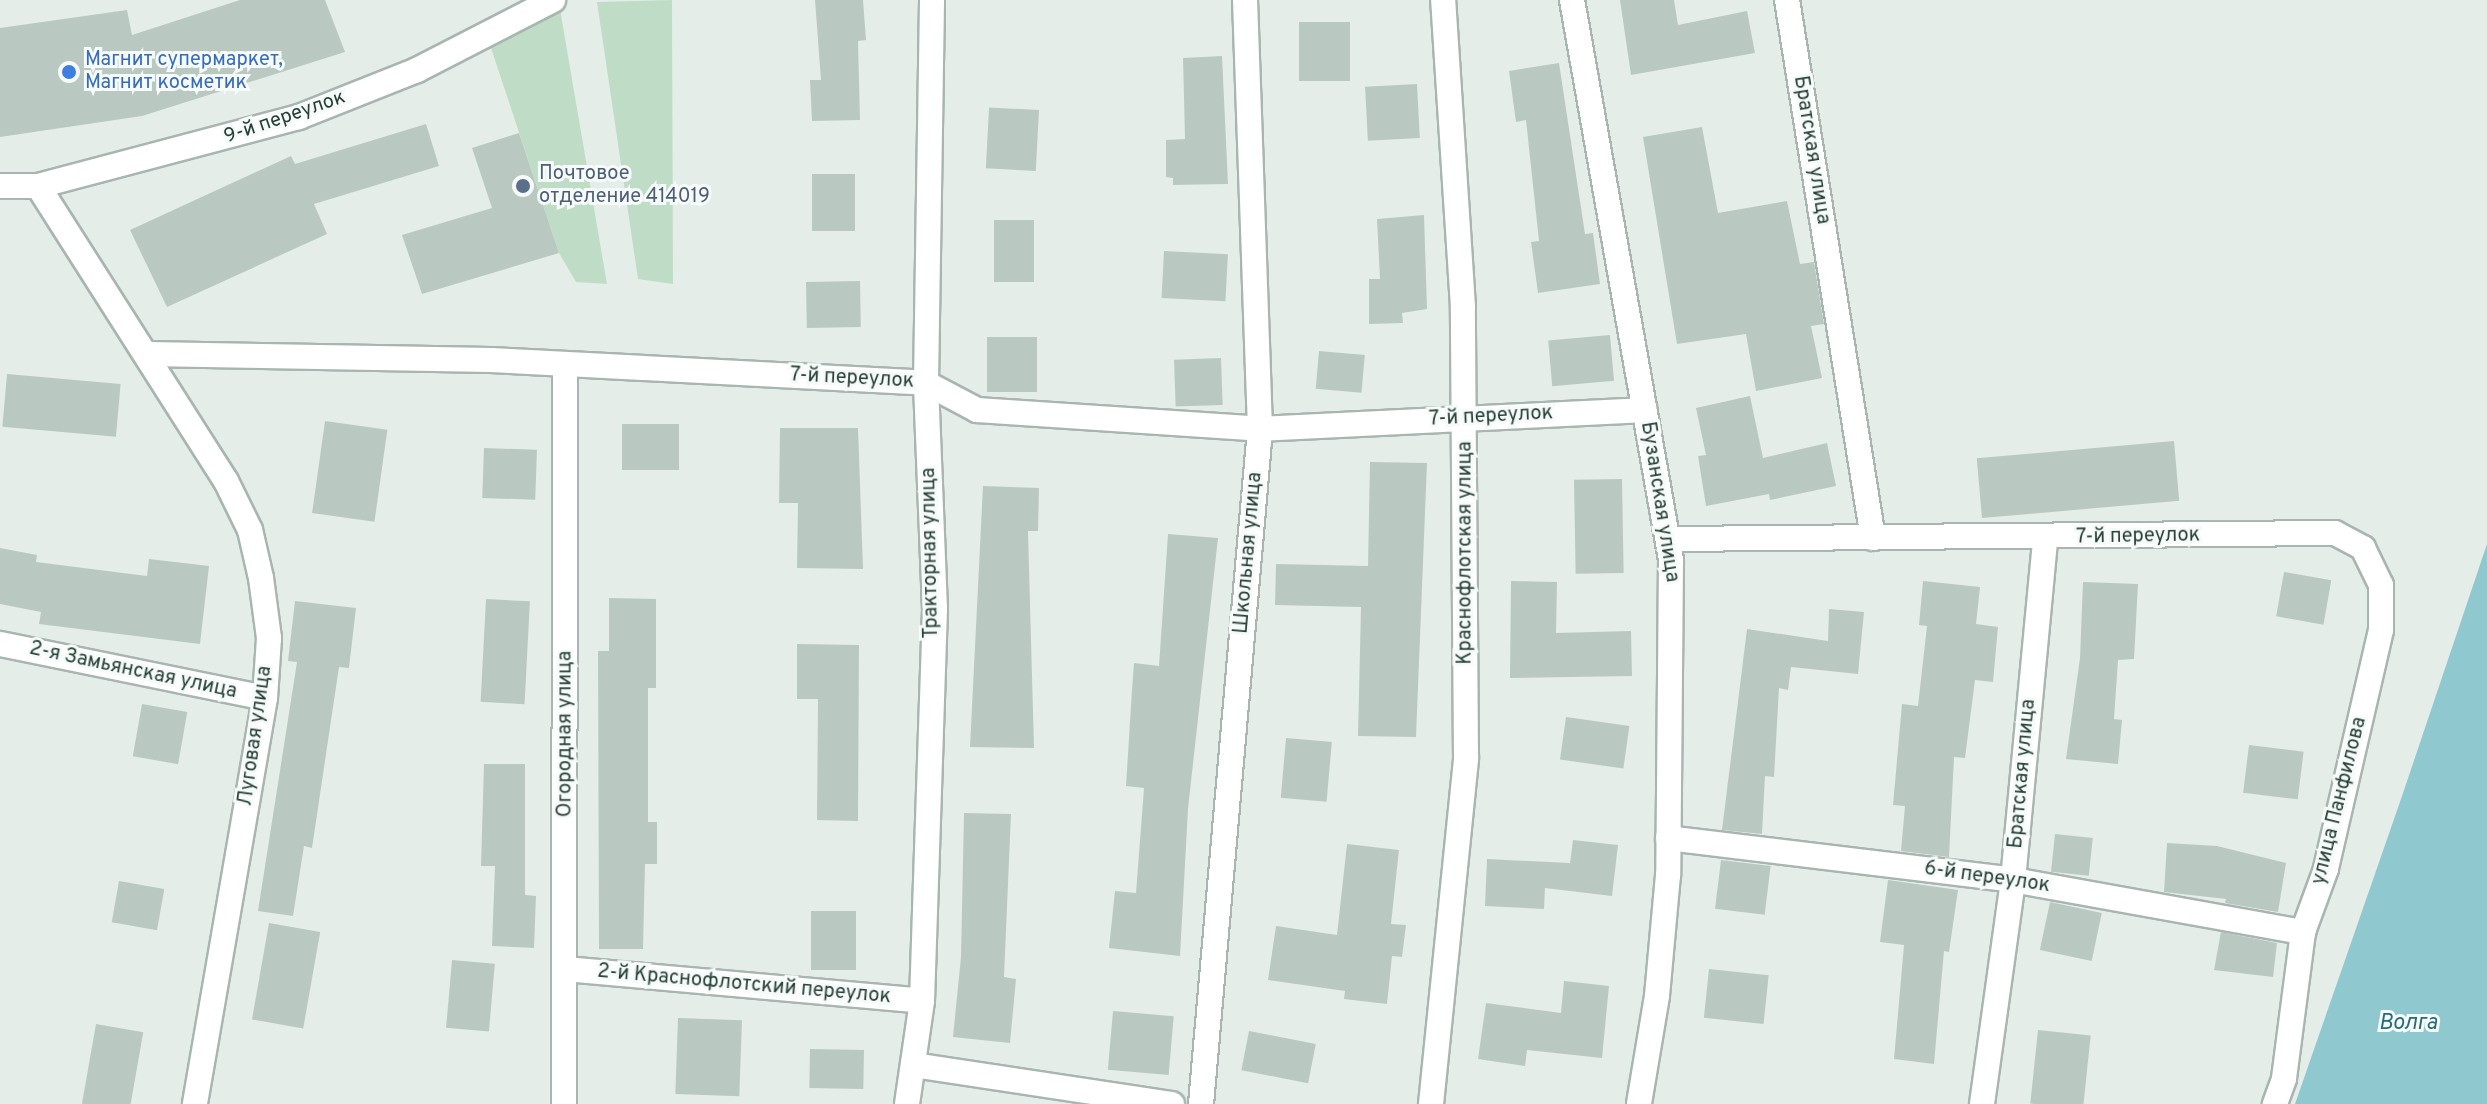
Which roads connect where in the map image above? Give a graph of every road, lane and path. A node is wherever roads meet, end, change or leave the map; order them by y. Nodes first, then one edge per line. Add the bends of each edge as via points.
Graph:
1 (932, 0) edge
2 (1245, 0) edge
3 (1443, 0) edge
4 (1572, 0) edge
5 (1787, 0) edge
6 (540, 2) edge
7 (0, 186) edge
8 (38, 186) junction
9 (147, 354) junction
10 (565, 364) junction
11 (926, 383) junction
12 (1645, 410) junction
13 (1465, 417) junction
14 (1260, 429) junction
15 (1873, 538) junction
16 (1669, 539) junction
17 (2045, 539) junction
18 (2363, 548) joint
19 (0, 644) edge
20 (265, 698) junction
21 (1668, 838) junction
22 (2013, 880) junction
23 (2303, 932) junction
24 (566, 969) junction
25 (922, 1001) junction
26 (913, 1065) junction
27 (195, 1104) edge
28 (564, 1104) edge
29 (907, 1104) edge
30 (1172, 1104) edge
31 (1201, 1104) edge
32 (1431, 1104) edge
33 (1639, 1104) edge
34 (1982, 1104) edge
35 (2275, 1104) edge

1 - 11 street, Тракторная улица
2 - 14 street, Школьная улица
3 - 13 street, Краснофлотская улица
4 - 12 street, Бузанская улица
5 - 15 street, Братская улица
6 - 8 street, 9-й переулок via 417,70 299,117
7 - 8 street, 9-й переулок
8 - 9 street, Луговая улица
9 - 10 street, 7-й переулок
9 - 20 street, Луговая улица via 226,481 250,530 269,638
10 - 11 street, 7-й переулок
10 - 24 street, Огородная улица
11 - 14 street, 7-й переулок via 977,410
11 - 25 street, Тракторная улица via 935,609
12 - 13 street, 7-й переулок
12 - 16 street, Бузанская улица
13 - 14 street, 7-й переулок
13 - 32 street, Краснофлотская улица via 1466,759
14 - 31 street, Школьная улица
15 - 16 street, 7-й переулок
15 - 17 street, 7-й переулок
16 - 21 street, Бузанская улица via 1673,619
17 - 18 street, 7-й переулок via 2335,533
17 - 22 street, Братская улица
18 - 23 street, улица Панфилова via 2381,585 2381,630 2326,869
19 - 20 street, 2-я Замьянская улица
20 - 27 street, Луговая улица
21 - 22 street, 6-й переулок
21 - 33 street, Бузанская улица via 1657,996
22 - 23 street, 6-й переулок
22 - 34 street, Братская улица
23 - 35 street, улица Панфилова via 2284,1079
24 - 25 street, 2-й Краснофлотский переулок
24 - 28 street, Огородная улица
25 - 26 street, Тракторная улица
26 - 29 street, Тракторная улица
26 - 30 street

